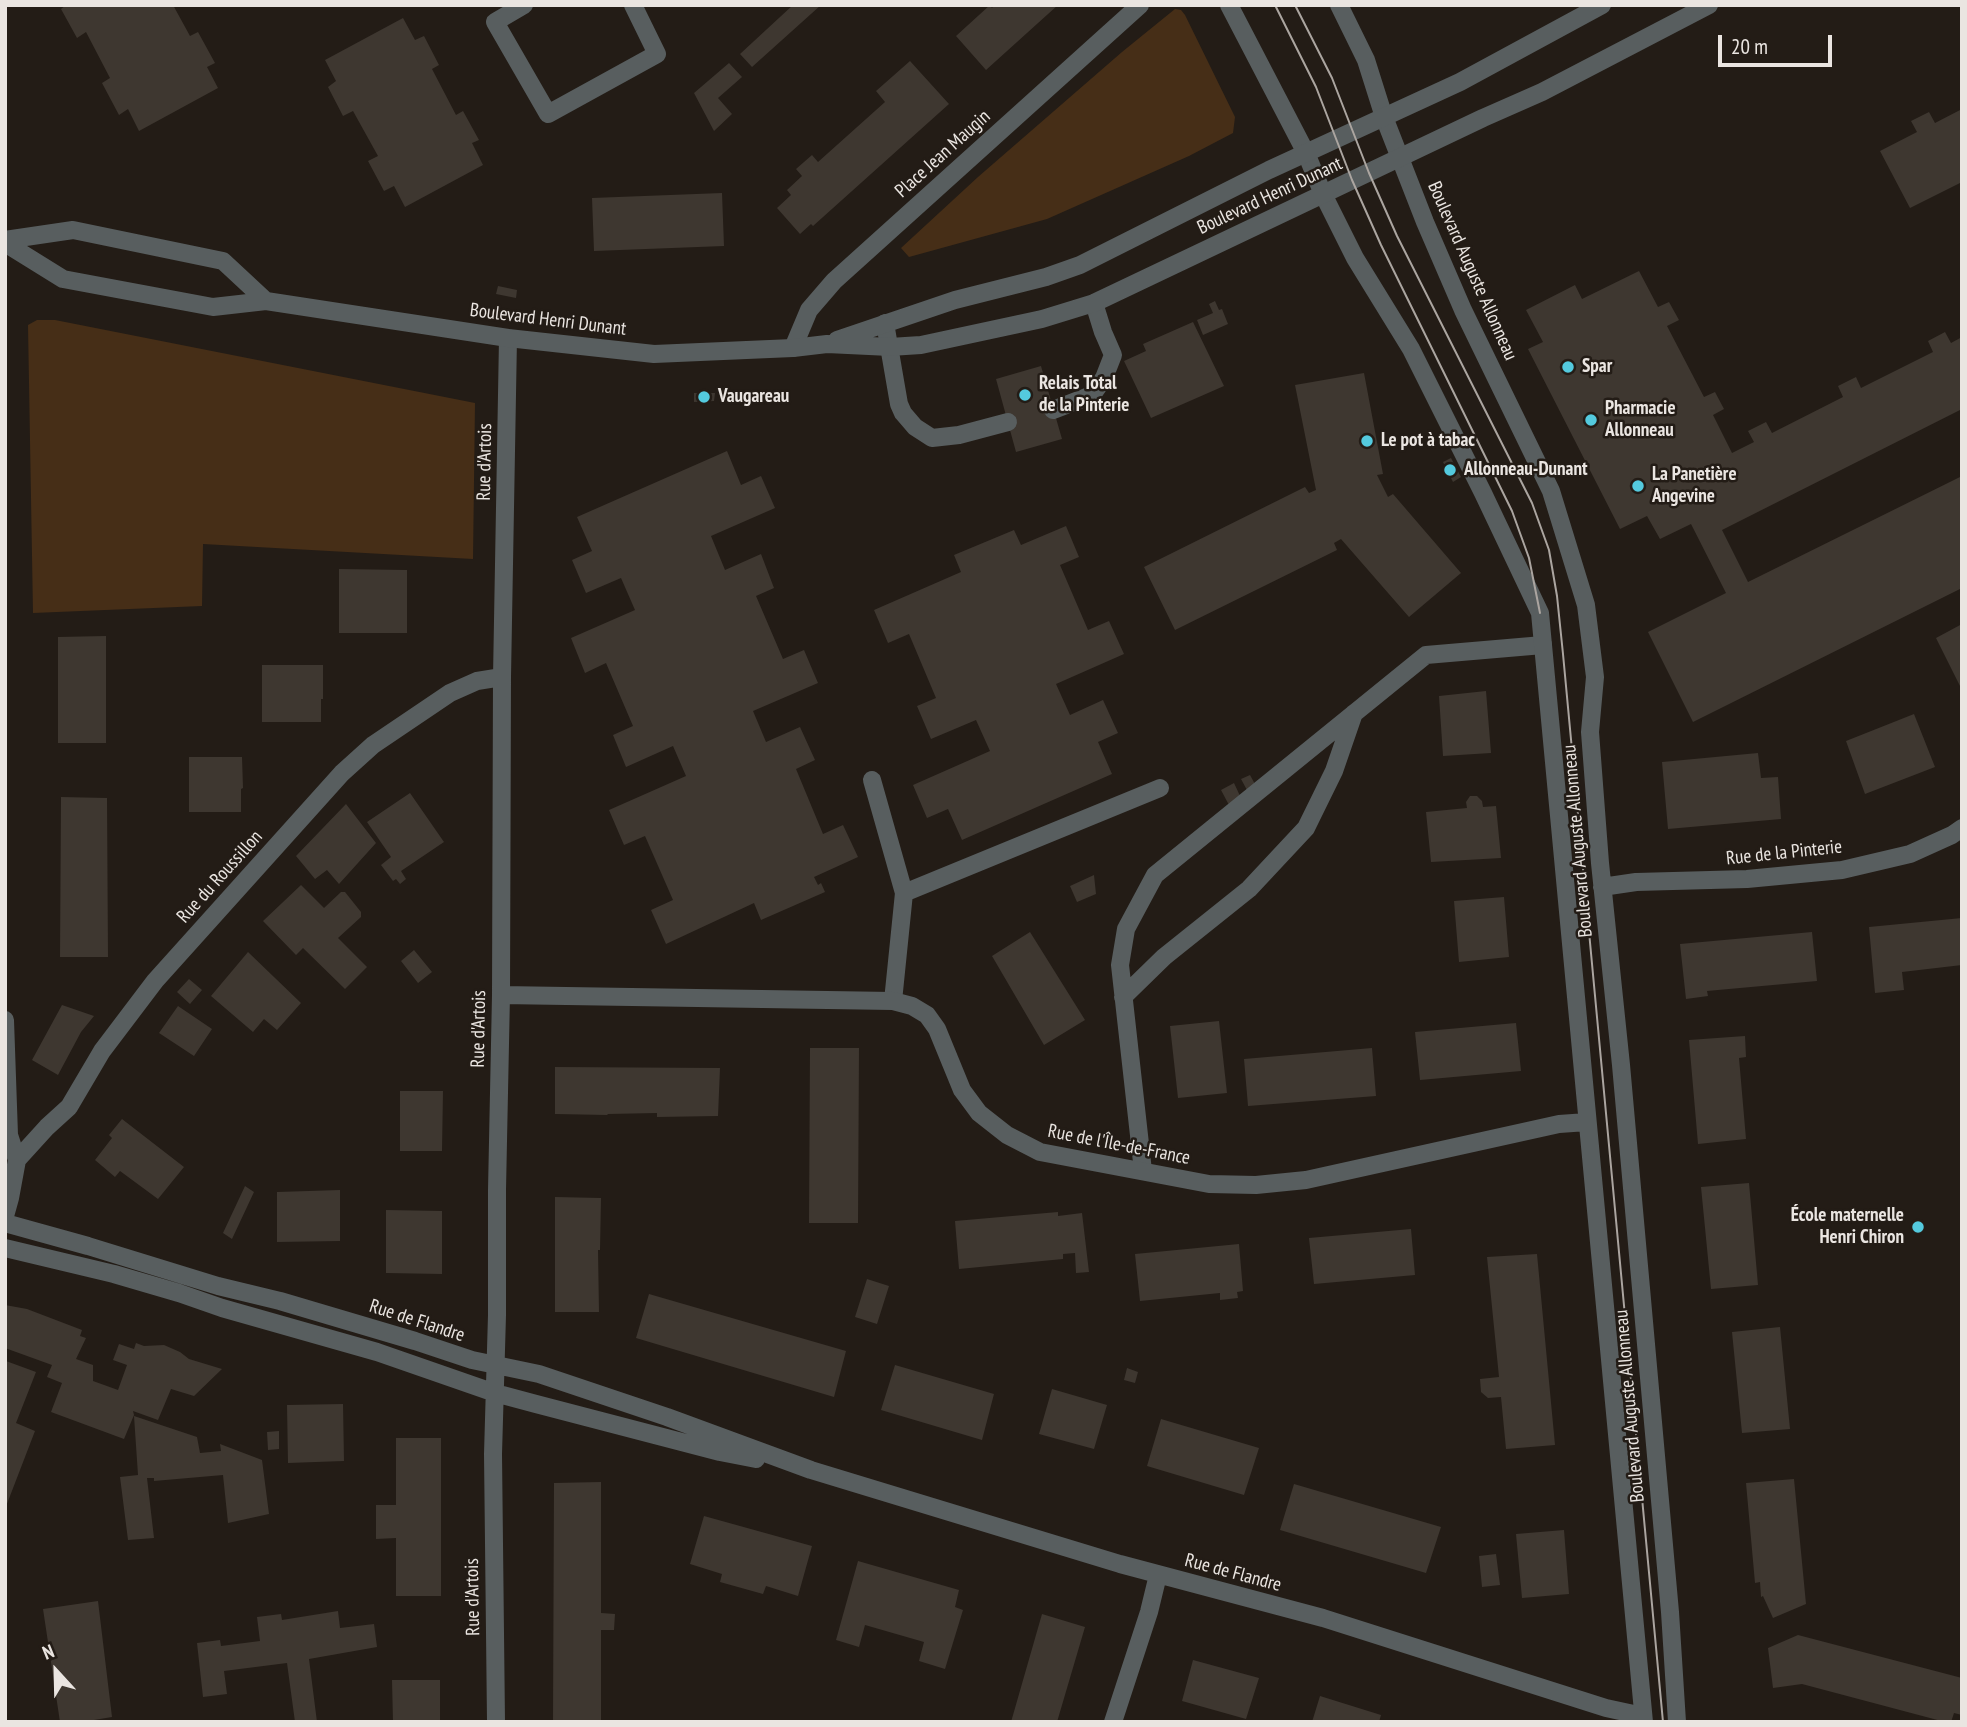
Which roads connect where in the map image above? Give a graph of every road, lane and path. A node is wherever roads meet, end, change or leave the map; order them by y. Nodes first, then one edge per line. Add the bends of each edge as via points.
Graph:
1 (524, 5) edge
2 (633, 5) edge
3 (1140, 5) edge
4 (1229, 5) edge
5 (1339, 5) edge
6 (1602, 5) edge
7 (1709, 5) edge
8 (1384, 117) junction
9 (1306, 153) junction
10 (1400, 158) junction
11 (1323, 194) junction
12 (5, 242) edge
13 (266, 301) junction
14 (1094, 303) junction
15 (885, 323) junction
16 (508, 338) junction
17 (827, 344) junction
18 (890, 347) junction
19 (793, 348) junction
20 (1054, 410) dead end
21 (1008, 422) dead end
22 (1543, 645) junction
23 (502, 677) junction
24 (1354, 713) junction
25 (873, 780) dead end
26 (1160, 788) dead end
27 (1962, 828) edge
28 (1602, 887) junction
29 (904, 893) junction
30 (501, 995) junction
31 (1123, 997) junction
32 (893, 1001) junction
33 (5, 1020) edge
34 (1587, 1122) junction
35 (17, 1160) junction
36 (1143, 1171) junction
37 (5, 1216) edge
38 (5, 1223) edge
39 (5, 1248) edge
40 (495, 1365) junction
41 (495, 1393) junction
42 (811, 1471) junction
43 (1158, 1575) junction
44 (1643, 1719) edge
45 (496, 1722) edge
46 (1113, 1722) edge
47 (1677, 1722) edge

1 - 2 street via 495,22 548,114 657,54
3 - 19 street, Place Jean Maugin via 834,281 809,310
4 - 9 street
5 - 8 street, Boulevard Auguste Allonneau via 1366,60
6 - 8 street, Boulevard Henri Dunant via 1460,82
7 - 10 street, Boulevard Henri Dunant via 1542,92
8 - 9 street, Boulevard Henri Dunant
8 - 10 street, Boulevard Auguste Allonneau
9 - 11 street
9 - 15 street, Boulevard Henri Dunant via 1080,265
10 - 11 street, Boulevard Henri Dunant
10 - 28 street, Boulevard Auguste Allonneau via 1463,310 1551,491 1586,605 1595,677 1590,732
11 - 14 street, Boulevard Henri Dunant
11 - 22 street via 1355,258 1411,349 1483,493 1540,613
12 - 13 street, Boulevard Henri Dunant via 63,279 213,307
12 - 13 street, Boulevard Henri Dunant via 73,230 223,261
13 - 16 street, Boulevard Henri Dunant
14 - 18 street, Boulevard Henri Dunant via 1000,330
14 - 20 street via 1113,355 1092,395
15 - 17 street, Boulevard Henri Dunant
15 - 18 street
16 - 19 street, Boulevard Henri Dunant via 654,354
16 - 23 street, Rue d'Artois
17 - 18 street, Boulevard Henri Dunant
17 - 19 street, Boulevard Henri Dunant
18 - 21 street via 903,413 932,438
22 - 24 street via 1426,655
22 - 34 street
23 - 30 street, Rue d'Artois
23 - 35 street, Rue du Roussillon via 477,681 450,693 373,745 342,773 155,981 102,1051 69,1107
24 - 31 street via 1334,771 1306,828 1249,889 1164,957
24 - 31 street via 1154,875 1126,929 1120,965
25 - 29 street
26 - 29 street
27 - 28 street, Rue de la Pinterie via 1910,854 1842,870
28 - 47 street, Boulevard Auguste Allonneau
29 - 32 street
30 - 32 street, Rue de l'Île-de-France
30 - 40 street, Rue d'Artois
31 - 36 street
32 - 36 street, Rue de l'Île-de-France via 927,1015 962,1090 979,1113 1007,1135 1040,1152
33 - 35 street via 9,1135
34 - 36 street, Rue de l'Île-de-France via 1559,1124 1306,1180 1209,1184
34 - 44 street
35 - 37 street
38 - 40 street, Rue de Flandre
39 - 41 street, Rue de Flandre via 179,1293
40 - 41 street, Rue d'Artois
40 - 42 street, Rue de Flandre via 667,1417
41 - 42 street, Rue de Flandre
41 - 45 street, Rue d'Artois
42 - 43 street, Rue de Flandre
43 - 44 street, Rue de Flandre via 1323,1618
43 - 46 street

